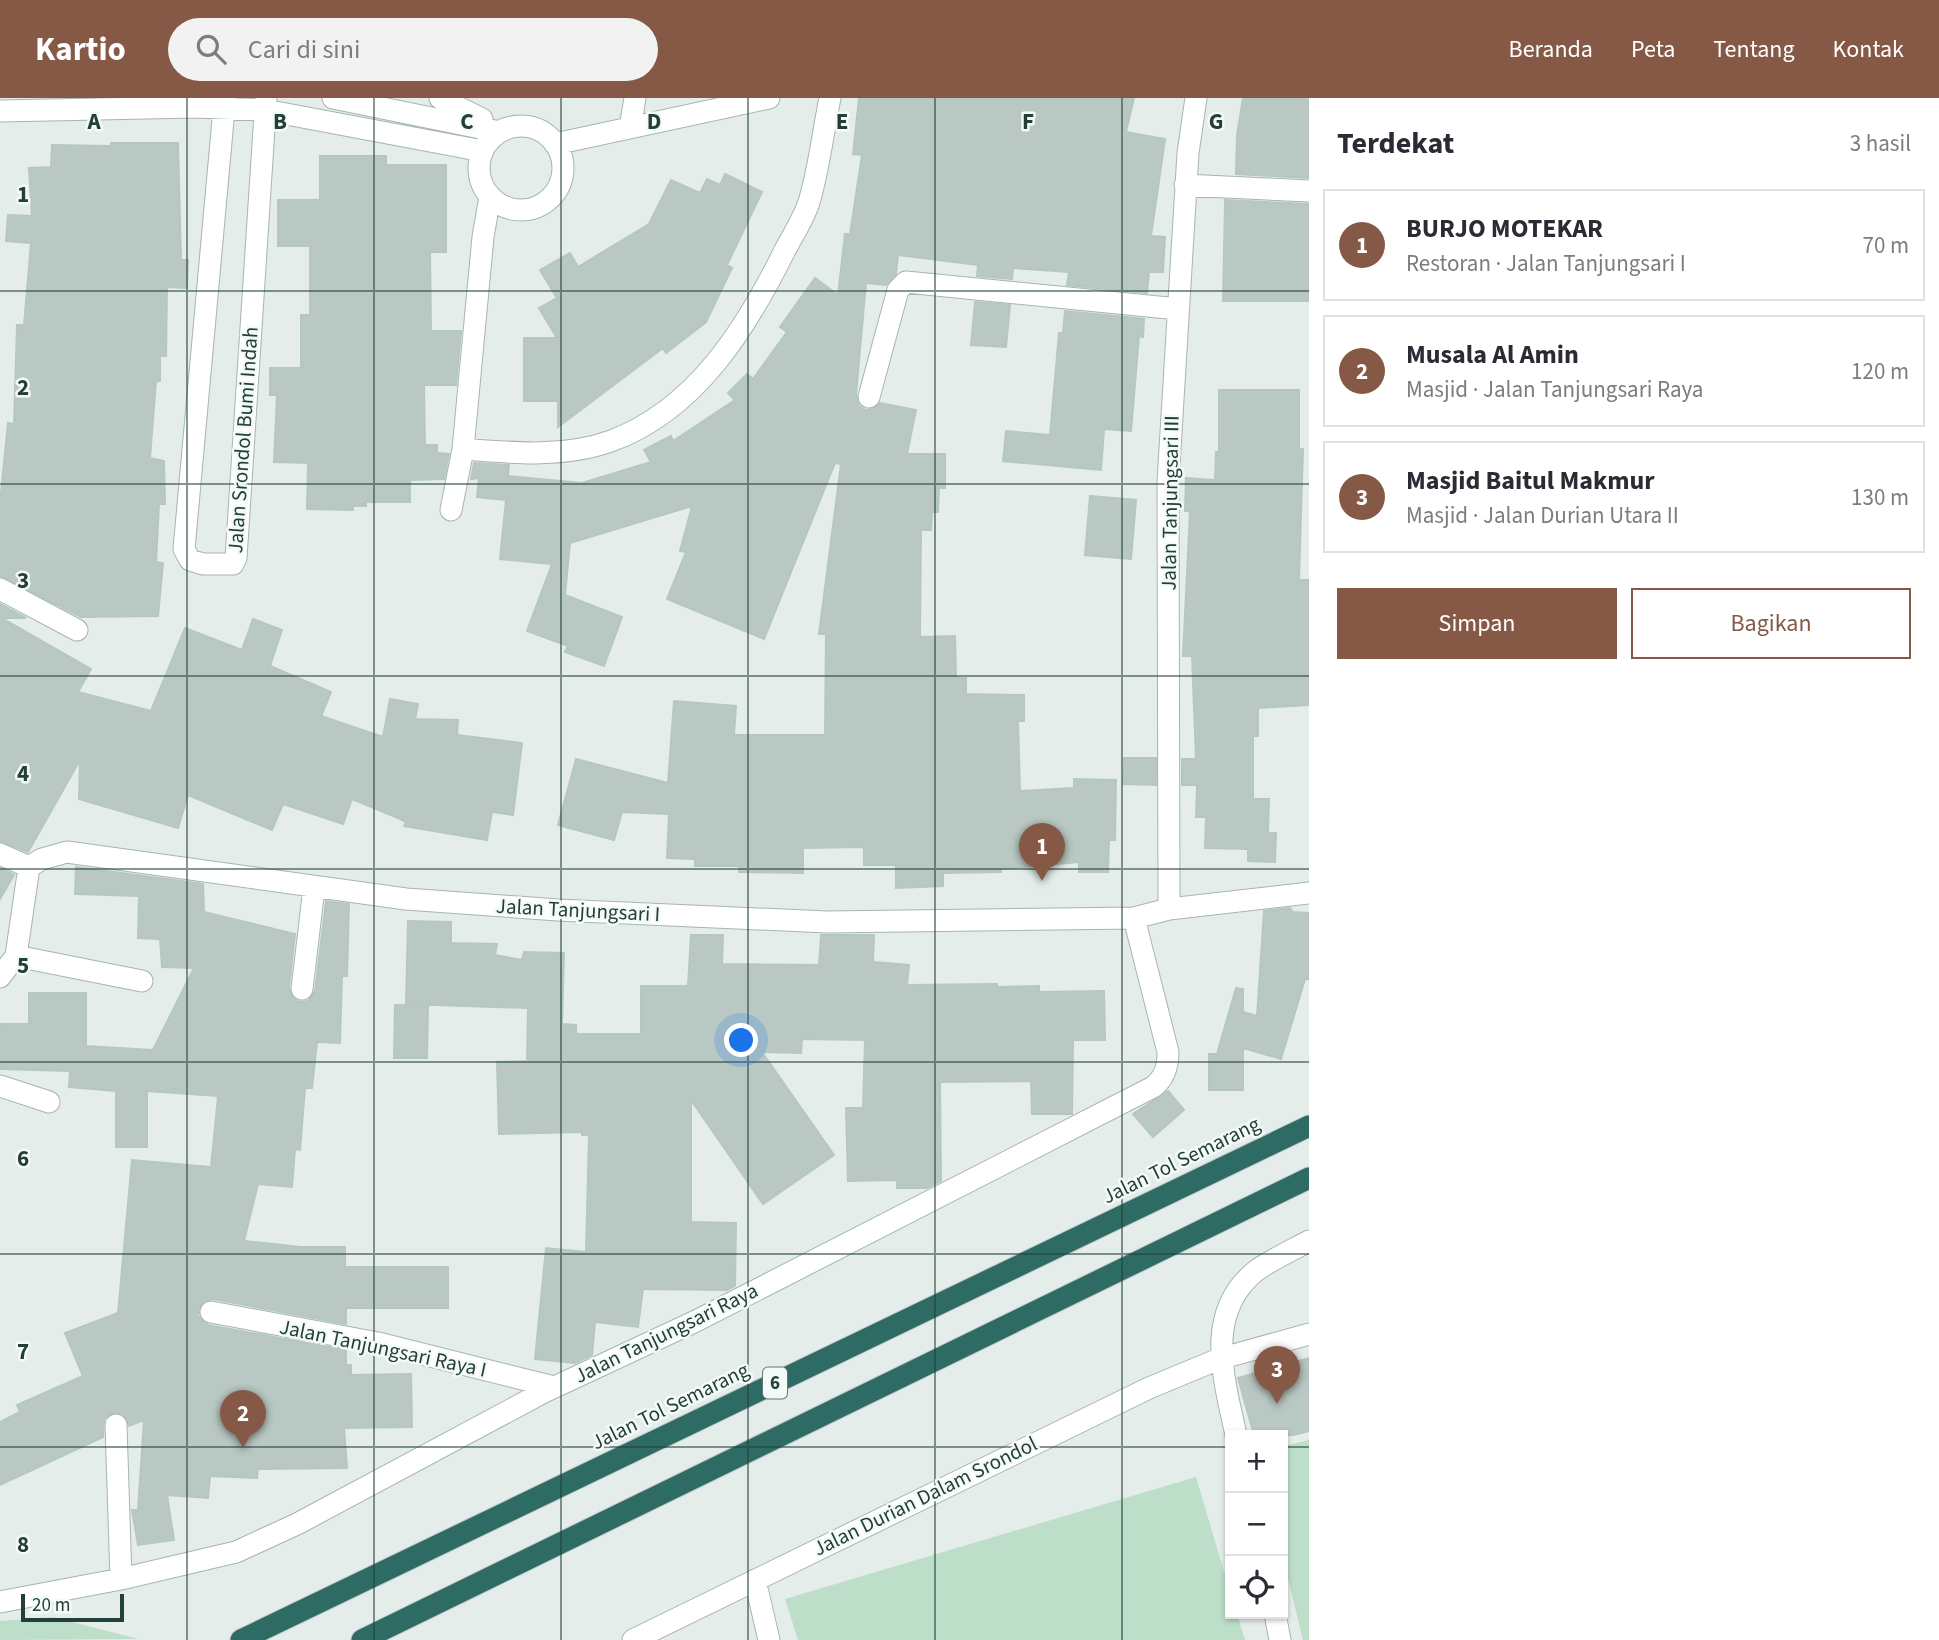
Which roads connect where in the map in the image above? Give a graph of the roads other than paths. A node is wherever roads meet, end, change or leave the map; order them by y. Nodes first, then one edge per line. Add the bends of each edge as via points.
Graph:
1 (333, 98) edge
2 (440, 98) edge
3 (635, 98) edge
4 (769, 98) edge
5 (831, 98) edge
6 (1196, 98) edge
7 (226, 105) edge
8 (260, 106) edge
9 (0, 111) edge
10 (630, 128) junction
11 (502, 131) junction
12 (555, 144) junction
13 (483, 151) junction
14 (1185, 185) junction
15 (1309, 191) edge
16 (490, 197) junction
17 (1178, 309) junction
18 (869, 397) dead end
19 (463, 449) junction
20 (451, 510) dead end
21 (0, 589) edge
22 (76, 630) dead end
23 (0, 854) edge
24 (29, 867) junction
25 (314, 888) junction
26 (1309, 893) edge
27 (1169, 909) junction
28 (1134, 918) junction
29 (16, 956) junction
30 (0, 977) edge
31 (142, 981) dead end
32 (302, 989) dead end
33 (0, 1086) edge
34 (49, 1102) dead end
35 (1309, 1126) edge
36 (1309, 1178) edge
37 (1309, 1241) edge
38 (211, 1312) dead end
39 (1309, 1334) edge
40 (1220, 1359) junction
41 (555, 1387) junction
42 (116, 1425) dead end
43 (1235, 1430) edge
44 (121, 1579) junction
45 (755, 1580) junction
46 (0, 1602) edge
47 (1276, 1619) edge
48 (241, 1640) edge
49 (362, 1640) edge
50 (633, 1640) edge
51 (769, 1640) edge
52 (1280, 1640) edge

1 - 11 street
2 - 11 street
3 - 10 street
4 - 10 street
5 - 19 street via 808,204 761,300 727,349 677,405 621,437 582,449 541,453
6 - 14 street, Jalan Tanjungsari III
7 - 8 street
7 - 8 street, Jalan Srondol Bumi Indah via 184,549 190,560 203,564 233,564 236,558
7 - 9 street
8 - 13 street
10 - 12 street
11 - 12 street via 533,128
11 - 13 street
12 - 16 street via 563,169 553,195 542,204 515,210
13 - 16 street via 479,172
14 - 15 street
14 - 17 street, Jalan Tanjungsari III
16 - 19 street
17 - 18 street via 906,282 898,290
17 - 27 street, Jalan Tanjungsari III via 1168,482
19 - 20 street
21 - 22 street
23 - 24 street
24 - 25 street, Jalan Tanjungsari I via 67,852
24 - 29 street
25 - 28 street, Jalan Tanjungsari I via 558,910 827,922
25 - 32 street
26 - 27 street, Jalan Tanjungsari I
27 - 28 street, Jalan Tanjungsari I
28 - 41 street, Jalan Tanjungsari Raya via 1168,1052 1161,1080 1107,1112 696,1321
29 - 30 street
29 - 31 street
33 - 34 street
35 - 48 highway, Jalan Tol Semarang / 6
36 - 49 highway, 6
37 - 40 street via 1258,1270 1237,1290 1224,1319
38 - 41 street, Jalan Tanjungsari Raya I via 378,1343
39 - 40 street, Jalan Durian Dalam Srondol
40 - 43 street
40 - 45 street, Jalan Durian Dalam Srondol via 1149,1388
41 - 44 street, Jalan Tanjungsari Raya via 236,1552
42 - 44 street
44 - 46 street, Jalan Tanjungsari Raya
45 - 50 street, Jalan Durian Dalam Srondol
45 - 51 street
47 - 52 street

